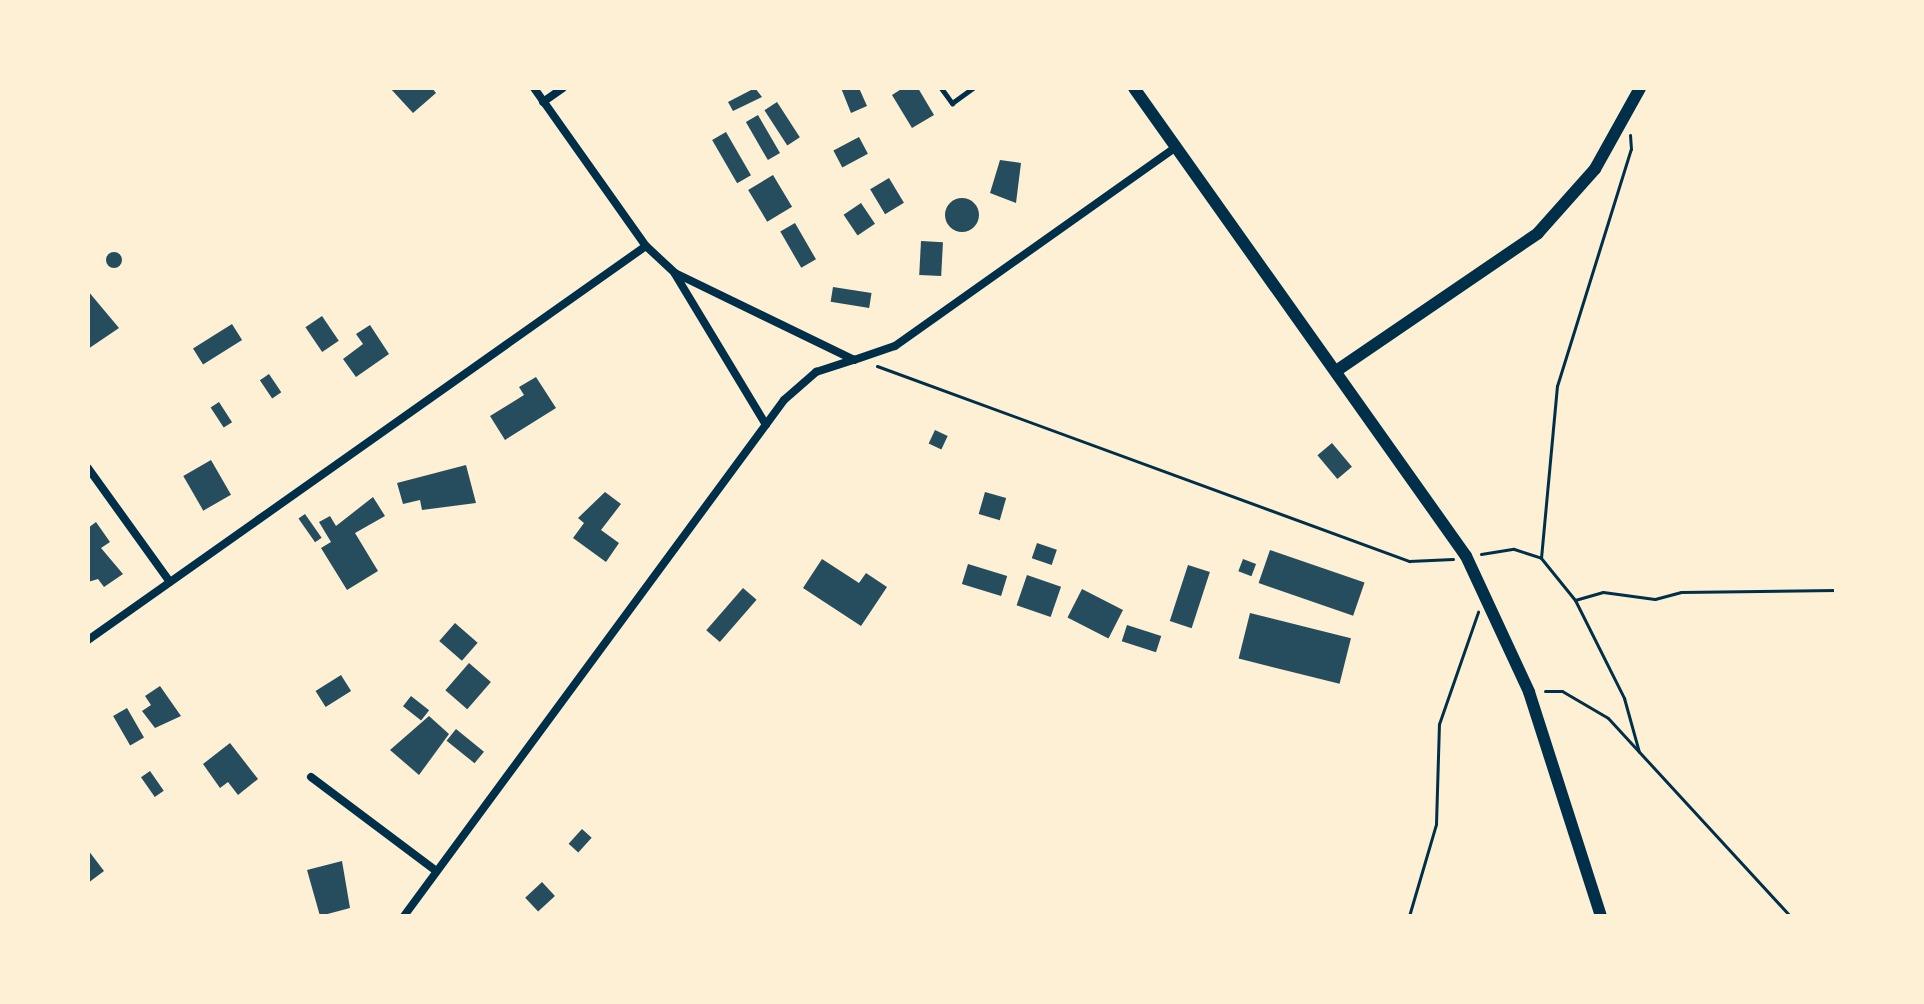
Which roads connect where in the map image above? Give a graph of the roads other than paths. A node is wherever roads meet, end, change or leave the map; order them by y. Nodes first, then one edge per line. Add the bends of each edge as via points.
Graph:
1 (534, 88) edge
2 (563, 88) edge
3 (941, 88) edge
4 (973, 88) edge
5 (1134, 88) edge
6 (1640, 88) edge
7 (543, 102) junction
8 (1176, 147) junction
9 (646, 246) junction
10 (675, 273) junction
11 (854, 360) junction
12 (1339, 369) junction
13 (766, 425) junction
14 (88, 468) edge
15 (170, 582) junction
16 (88, 640) edge
17 (311, 777) dead end
18 (435, 870) junction
19 (404, 916) edge
20 (1601, 916) edge

1 - 7 street
2 - 7 street
3 - 4 lane via 952,103
5 - 8 street
6 - 12 street via 1595,169 1538,233
7 - 9 street
8 - 11 street via 895,346
8 - 12 street
9 - 10 street
9 - 15 street
10 - 11 street
10 - 13 street
11 - 13 street via 816,372
12 - 20 street via 1466,556 1529,692
13 - 18 street
14 - 15 street
15 - 16 street
17 - 18 street
18 - 19 street

